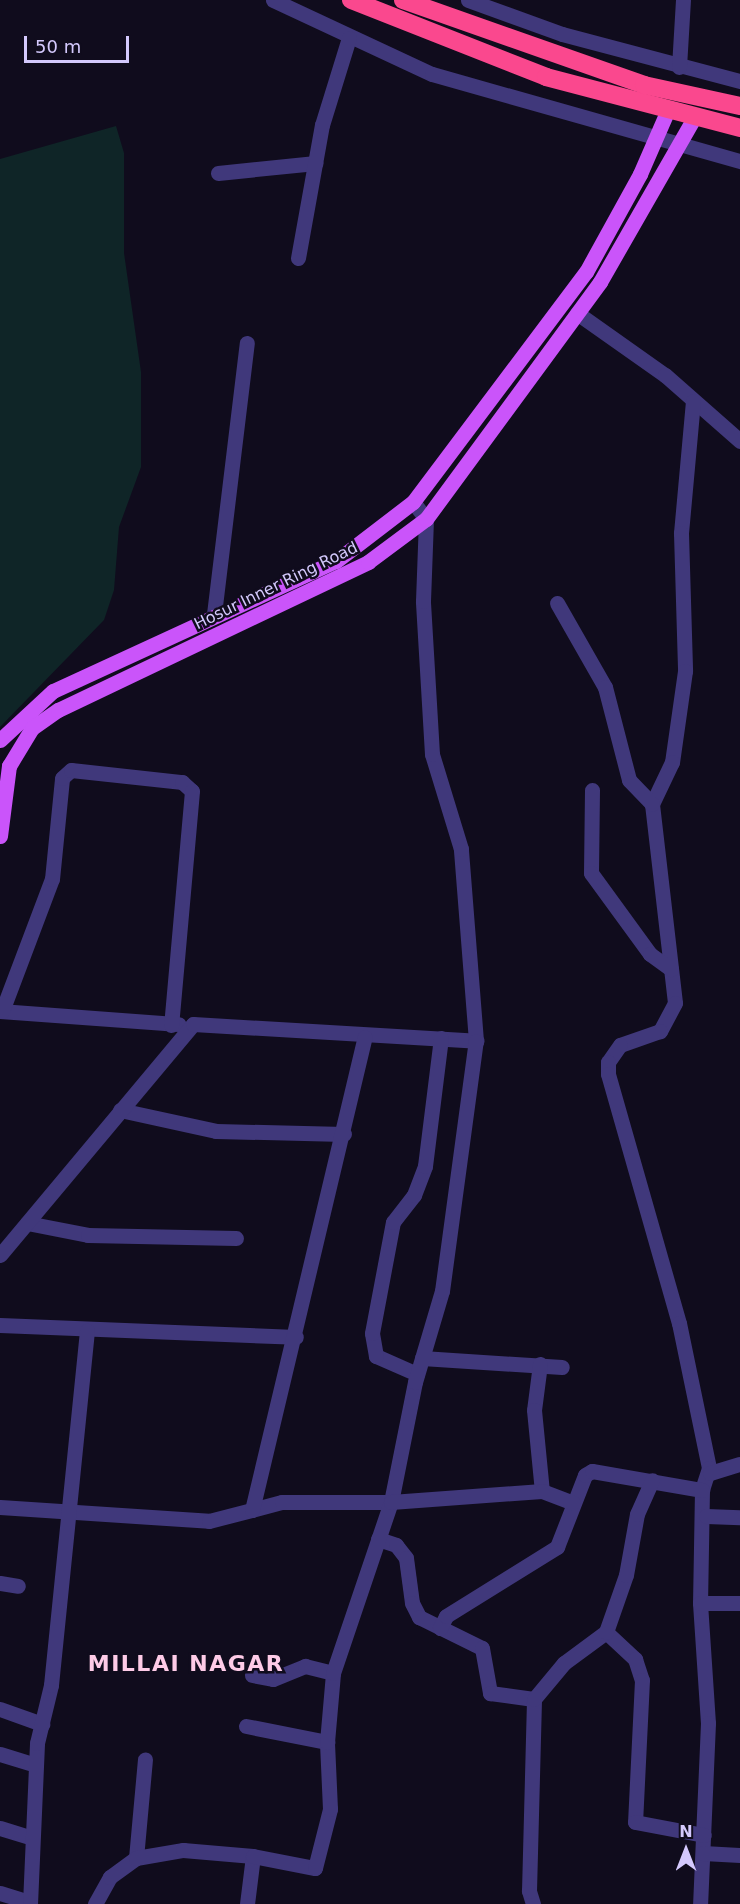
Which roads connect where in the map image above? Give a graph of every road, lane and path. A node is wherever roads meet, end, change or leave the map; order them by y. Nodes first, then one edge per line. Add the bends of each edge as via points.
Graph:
1 (273, 0) edge
2 (351, 0) edge
3 (403, 0) edge
4 (468, 0) edge
5 (496, 0) edge
6 (683, 0) edge
7 (512, 17) junction
8 (349, 38) junction
9 (679, 68) junction
10 (740, 81) edge
11 (740, 106) edge
12 (667, 112) junction
13 (694, 118) junction
14 (740, 128) edge
15 (654, 139) junction
16 (680, 146) junction
17 (740, 161) edge
18 (315, 163) junction
19 (218, 173) dead end
20 (298, 258) dead end
21 (576, 313) junction
22 (247, 343) dead end
23 (693, 401) junction
24 (740, 441) edge
25 (413, 502) junction
26 (426, 519) junction
27 (557, 603) dead end
28 (214, 614) junction
29 (0, 740) edge
30 (592, 790) dead end
31 (652, 804) junction
32 (0, 836) edge
33 (671, 969) junction
34 (1, 1011) edge
35 (193, 1024) junction
36 (171, 1025) junction
37 (365, 1037) junction
38 (441, 1038) junction
39 (476, 1041) junction
40 (120, 1110) junction
41 (344, 1134) junction
42 (27, 1223) junction
43 (236, 1238) dead end
44 (0, 1255) edge
45 (0, 1325) edge
46 (87, 1331) junction
47 (296, 1337) junction
48 (422, 1358) junction
49 (540, 1364) junction
50 (562, 1367) dead end
51 (417, 1374) junction
52 (740, 1464) edge
53 (710, 1473) junction
54 (652, 1480) junction
55 (702, 1490) junction
56 (542, 1491) junction
57 (391, 1502) junction
58 (573, 1503) junction
59 (0, 1508) edge
60 (252, 1510) junction
61 (70, 1514) junction
62 (706, 1516) junction
63 (740, 1518) edge
64 (378, 1539) junction
65 (0, 1583) edge
66 (18, 1586) dead end
67 (700, 1603) junction
68 (740, 1603) edge
69 (440, 1628) junction
70 (606, 1632) junction
71 (333, 1673) junction
72 (252, 1675) dead end
73 (534, 1699) junction
74 (0, 1709) edge
75 (42, 1724) junction
76 (246, 1726) dead end
77 (327, 1742) junction
78 (0, 1754) edge
79 (145, 1759) dead end
80 (34, 1765) junction
81 (0, 1828) edge
82 (704, 1835) junction
83 (30, 1838) junction
84 (703, 1853) junction
85 (740, 1855) edge
86 (253, 1856) junction
87 (136, 1858) junction
88 (0, 1893) edge
89 (30, 1903) edge
90 (95, 1904) edge
91 (247, 1904) edge
92 (533, 1904) edge
93 (700, 1904) edge

1 - 8 street
2 - 12 highway via 546,77
3 - 11 highway via 644,85
4 - 7 street
5 - 7 street
6 - 9 street
7 - 9 street
8 - 15 street via 432,74
8 - 18 street
9 - 10 street
12 - 13 highway
12 - 15 main road, Hosur Inner Ring Road
13 - 14 highway
13 - 16 main road, Hosur Inner Ring Road
15 - 16 street
15 - 25 main road, Hosur Inner Ring Road via 586,272
16 - 17 street
16 - 21 main road, Hosur Inner Ring Road via 642,215
18 - 19 street
18 - 20 street
21 - 23 street
21 - 26 main road, Hosur Inner Ring Road
22 - 28 street
23 - 24 street
23 - 31 street via 681,533 685,671 672,762
25 - 26 street
25 - 28 main road, Hosur Inner Ring Road via 336,561
26 - 32 main road, Hosur Inner Ring Road via 368,562 58,710 32,728 9,766
26 - 39 street via 423,601 432,754 461,849
27 - 31 street via 605,687 629,780
28 - 29 main road, Hosur Inner Ring Road via 52,691
30 - 33 street via 591,873 650,954
31 - 33 street
33 - 53 street via 675,1004 668,1025 620,1045 608,1062 608,1074 679,1323
34 - 36 street
34 - 36 street via 50,887 62,778 70,770 182,782 192,791
35 - 36 street
35 - 37 street
35 - 40 street
37 - 38 street
37 - 41 street
38 - 39 street
38 - 51 street via 425,1167 414,1195 393,1222 372,1333 376,1356
39 - 48 street via 442,1292
40 - 41 street via 216,1131
40 - 42 street
41 - 47 street
42 - 43 street via 88,1235
42 - 44 street
45 - 46 street
46 - 47 street
46 - 61 street
47 - 60 street
48 - 49 street
48 - 51 street
49 - 50 street
49 - 56 street via 534,1410
51 - 57 street
52 - 53 street
53 - 55 street
54 - 55 street
54 - 58 street via 595,1470 585,1475
54 - 70 street via 637,1514 626,1575
55 - 62 street
56 - 57 street
56 - 58 street
57 - 60 street via 282,1502
57 - 64 street
58 - 69 street via 557,1547 446,1616
59 - 61 street
60 - 61 street via 209,1521
61 - 75 street
62 - 63 street
62 - 67 street
64 - 69 street via 402,1550 415,1612
64 - 71 street
65 - 66 street
67 - 68 street
67 - 82 street via 708,1722
69 - 73 street via 482,1648 490,1693
70 - 73 street via 564,1663
70 - 82 street via 635,1659 642,1680 635,1822
71 - 72 street via 305,1666 273,1679
71 - 77 street
73 - 92 street via 529,1891
74 - 75 street
75 - 80 street
76 - 77 street
77 - 86 street via 330,1809 315,1868
78 - 80 street
79 - 87 street
80 - 83 street
81 - 83 street
82 - 84 street
83 - 89 street
84 - 85 street
84 - 93 street
86 - 87 street via 183,1850
86 - 91 street
87 - 90 street via 110,1877
88 - 89 street

